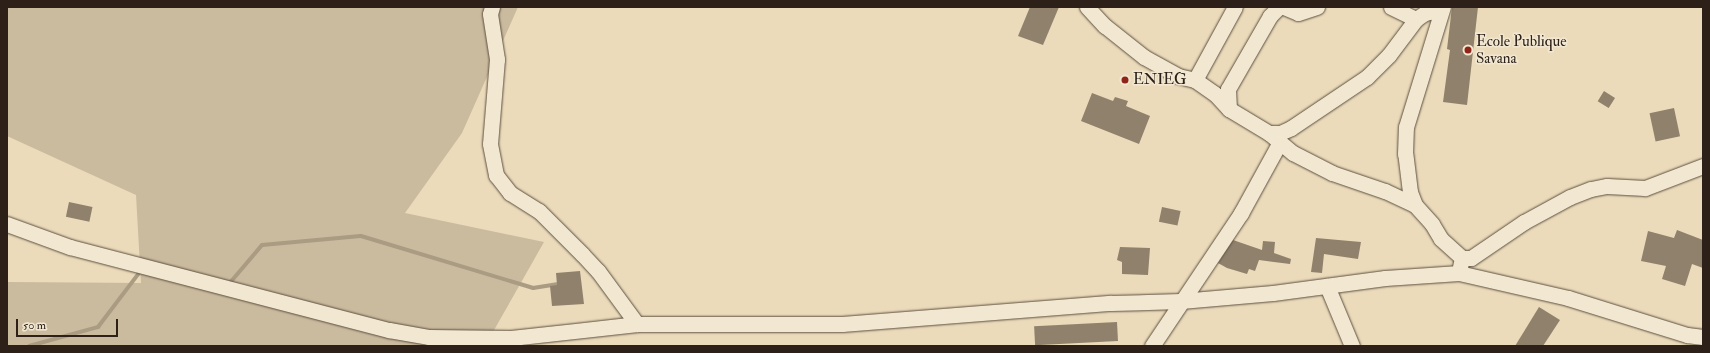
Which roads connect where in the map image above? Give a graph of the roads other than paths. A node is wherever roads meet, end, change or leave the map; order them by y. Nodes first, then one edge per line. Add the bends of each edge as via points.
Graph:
1 (492, 7) edge
2 (1087, 7) edge
3 (1235, 7) edge
4 (1279, 7) edge
5 (1284, 7) edge
6 (1317, 7) edge
7 (1391, 7) edge
8 (1442, 8) edge
9 (1416, 19) junction
10 (1195, 80) junction
11 (1229, 109) junction
12 (1274, 139) junction
13 (1703, 166) edge
14 (1415, 205) junction
15 (7, 224) edge
16 (1462, 258) junction
17 (1459, 273) junction
18 (1327, 286) junction
19 (1181, 301) junction
20 (637, 324) junction
21 (1703, 337) edge
22 (511, 338) junction
23 (496, 346) edge
24 (1152, 346) edge
25 (1352, 346) edge

1 - 20 street via 490,14 497,59 490,144 496,175 510,193 539,211 582,254 598,271
2 - 10 street via 1105,26 1144,56 1178,76
3 - 10 street
4 - 11 street via 1270,16 1228,89
5 - 6 street via 1298,13
7 - 9 street
8 - 9 street via 1425,13
8 - 14 street via 1406,127 1405,154 1410,192
9 - 12 street via 1389,55 1367,77
10 - 11 street via 1215,94
11 - 12 street
12 - 14 street via 1314,165
12 - 19 street via 1241,213
13 - 16 street via 1645,188 1607,186 1591,189 1524,222 1471,258
14 - 16 street via 1441,239
15 - 22 street via 70,247 390,330 429,338
16 - 17 street
17 - 18 street via 1385,278
17 - 21 street via 1574,300
18 - 19 street
18 - 25 street
19 - 20 street via 1103,303 842,324
19 - 24 street
20 - 22 street
22 - 23 street

